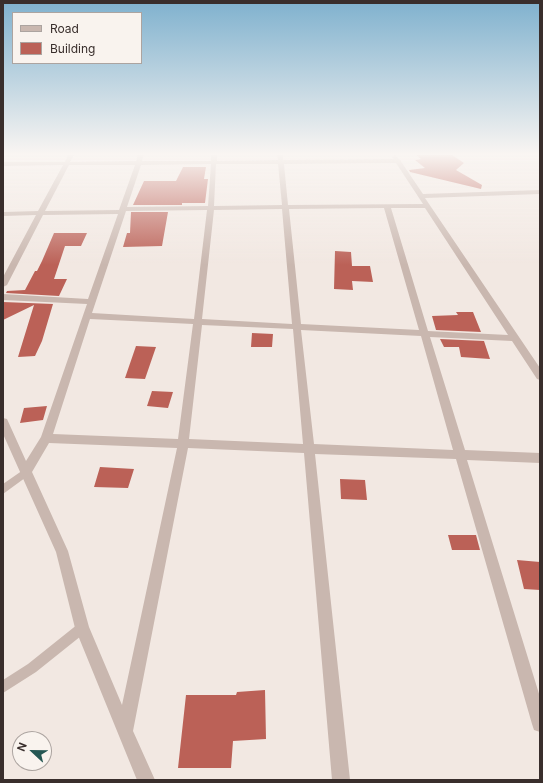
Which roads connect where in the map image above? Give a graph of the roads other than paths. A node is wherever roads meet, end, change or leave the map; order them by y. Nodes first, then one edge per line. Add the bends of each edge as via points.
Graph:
1 (52, 192) edge
2 (128, 192) edge
3 (212, 192) edge
4 (284, 192) edge
5 (417, 192) edge
6 (540, 192) edge
7 (420, 196) junction
8 (427, 206) junction
9 (387, 207) junction
10 (211, 208) junction
11 (285, 208) junction
12 (122, 210) junction
13 (41, 213) junction
14 (3, 214) edge
15 (3, 285) edge
16 (3, 297) edge
17 (92, 302) junction
18 (87, 316) junction
19 (197, 322) junction
20 (297, 327) junction
21 (424, 334) junction
22 (515, 338) junction
23 (540, 376) edge
24 (3, 422) edge
25 (46, 438) junction
26 (183, 444) junction
27 (309, 449) junction
28 (460, 455) junction
29 (540, 458) edge
30 (26, 472) junction
31 (3, 490) edge
32 (82, 628) junction
33 (3, 687) edge
34 (540, 724) edge
35 (126, 732) junction
36 (146, 780) edge
37 (341, 780) edge

1 - 13 street
2 - 12 street
3 - 10 street
4 - 11 street
5 - 7 street
6 - 7 street
7 - 8 street
8 - 9 street
8 - 22 street
9 - 11 street
9 - 21 street
10 - 11 street
10 - 12 street
10 - 19 street
11 - 20 street
12 - 13 street
12 - 17 street
13 - 14 street
13 - 15 street
16 - 17 street
17 - 18 street
18 - 19 street
18 - 25 street
19 - 20 street
19 - 26 street
20 - 21 street
20 - 27 street
21 - 22 street
21 - 28 street
22 - 23 street
24 - 30 street
25 - 26 street
25 - 30 street
26 - 27 street
26 - 35 street
27 - 28 street
27 - 37 street
28 - 29 street
28 - 34 street
30 - 31 lane
30 - 32 street via 62,551
32 - 33 lane via 32,668
32 - 35 street
35 - 36 street

